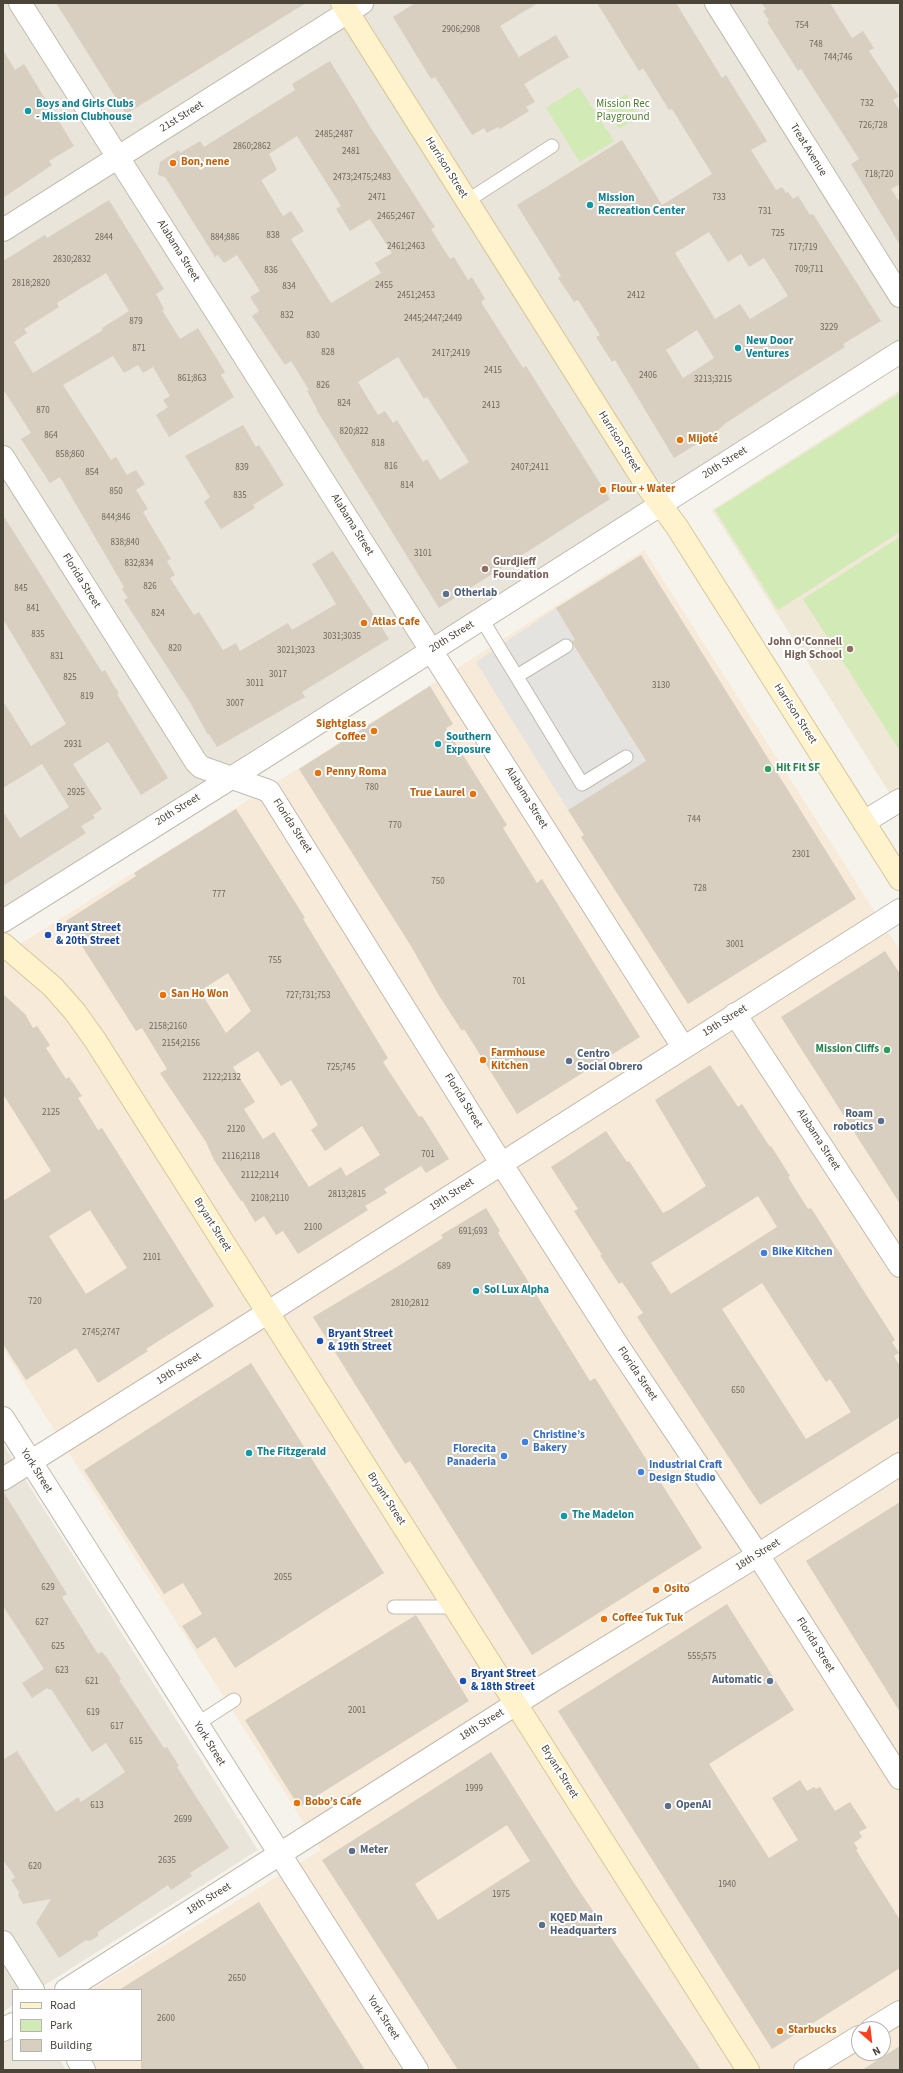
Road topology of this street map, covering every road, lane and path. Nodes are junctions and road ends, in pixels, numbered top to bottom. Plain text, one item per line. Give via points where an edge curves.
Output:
1 (20, 3) edge
2 (716, 3) edge
3 (351, 6) edge
4 (552, 146) dead end
5 (118, 157) junction
6 (467, 201) junction
7 (3, 230) edge
8 (900, 296) edge
9 (900, 352) edge
10 (3, 458) edge
11 (660, 504) junction
12 (481, 618) junction
13 (566, 646) dead end
14 (432, 649) junction
15 (517, 676) junction
16 (626, 757) dead end
17 (232, 776) junction
18 (900, 800) edge
19 (864, 822) junction
20 (900, 879) edge
21 (900, 910) edge
22 (3, 921) edge
23 (3, 944) edge
24 (735, 1014) junction
25 (683, 1047) junction
26 (501, 1163) junction
27 (900, 1266) edge
28 (267, 1313) junction
29 (3, 1418) edge
30 (30, 1461) junction
31 (900, 1464) edge
32 (3, 1479) edge
33 (758, 1555) junction
34 (394, 1607) dead end
35 (455, 1607) junction
36 (234, 1700) dead end
37 (516, 1704) junction
38 (197, 1724) junction
39 (900, 1778) edge
40 (279, 1854) junction
41 (3, 1942) edge
42 (33, 1989) edge
43 (68, 1989) edge
44 (900, 2012) edge
45 (885, 2021) edge
46 (12, 2025) edge
47 (3, 2030) edge
48 (851, 2042) edge
49 (79, 2061) edge
50 (84, 2070) edge
51 (417, 2070) edge
52 (748, 2070) edge
53 (806, 2070) edge

1 - 5 street, Alabama Street
2 - 8 street, Treat Avenue
3 - 5 street, 21st Street
3 - 6 street, Harrison Street
4 - 6 lane
5 - 7 street, 21st Street
5 - 14 street, Alabama Street
6 - 11 street, Harrison Street
9 - 11 street, 20th Street
10 - 17 street, Florida Street via 196,762 201,767
11 - 12 street, 20th Street
11 - 19 street, Harrison Street
12 - 14 street, 20th Street
12 - 15 lane
13 - 15 lane
14 - 17 street, 20th Street
14 - 25 street, Alabama Street
15 - 16 lane via 582,784
17 - 22 street, 20th Street
17 - 26 street, Florida Street via 269,791
18 - 19 street
19 - 20 street, Harrison Street
21 - 24 street, 19th Street
23 - 28 street, Bryant Street via 53,987 75,1012
24 - 25 street, 19th Street
24 - 27 street, Alabama Street
25 - 26 street, 19th Street
26 - 28 street, 19th Street
26 - 33 street, Florida Street via 618,1346
28 - 30 street, 19th Street
28 - 35 street, Bryant Street
29 - 30 street, York Street
30 - 32 street, 19th Street
30 - 38 street, York Street
31 - 33 street, 18th Street
33 - 37 street, 18th Street
33 - 39 street, Florida Street
34 - 35 lane
35 - 37 street, Bryant Street
36 - 38 lane
37 - 40 street, 18th Street
37 - 52 street, Bryant Street
38 - 40 street, York Street
40 - 43 street, 18th Street
40 - 51 street, York Street
41 - 42 street
44 - 45 street
46 - 47 street
48 - 53 street
49 - 50 street

